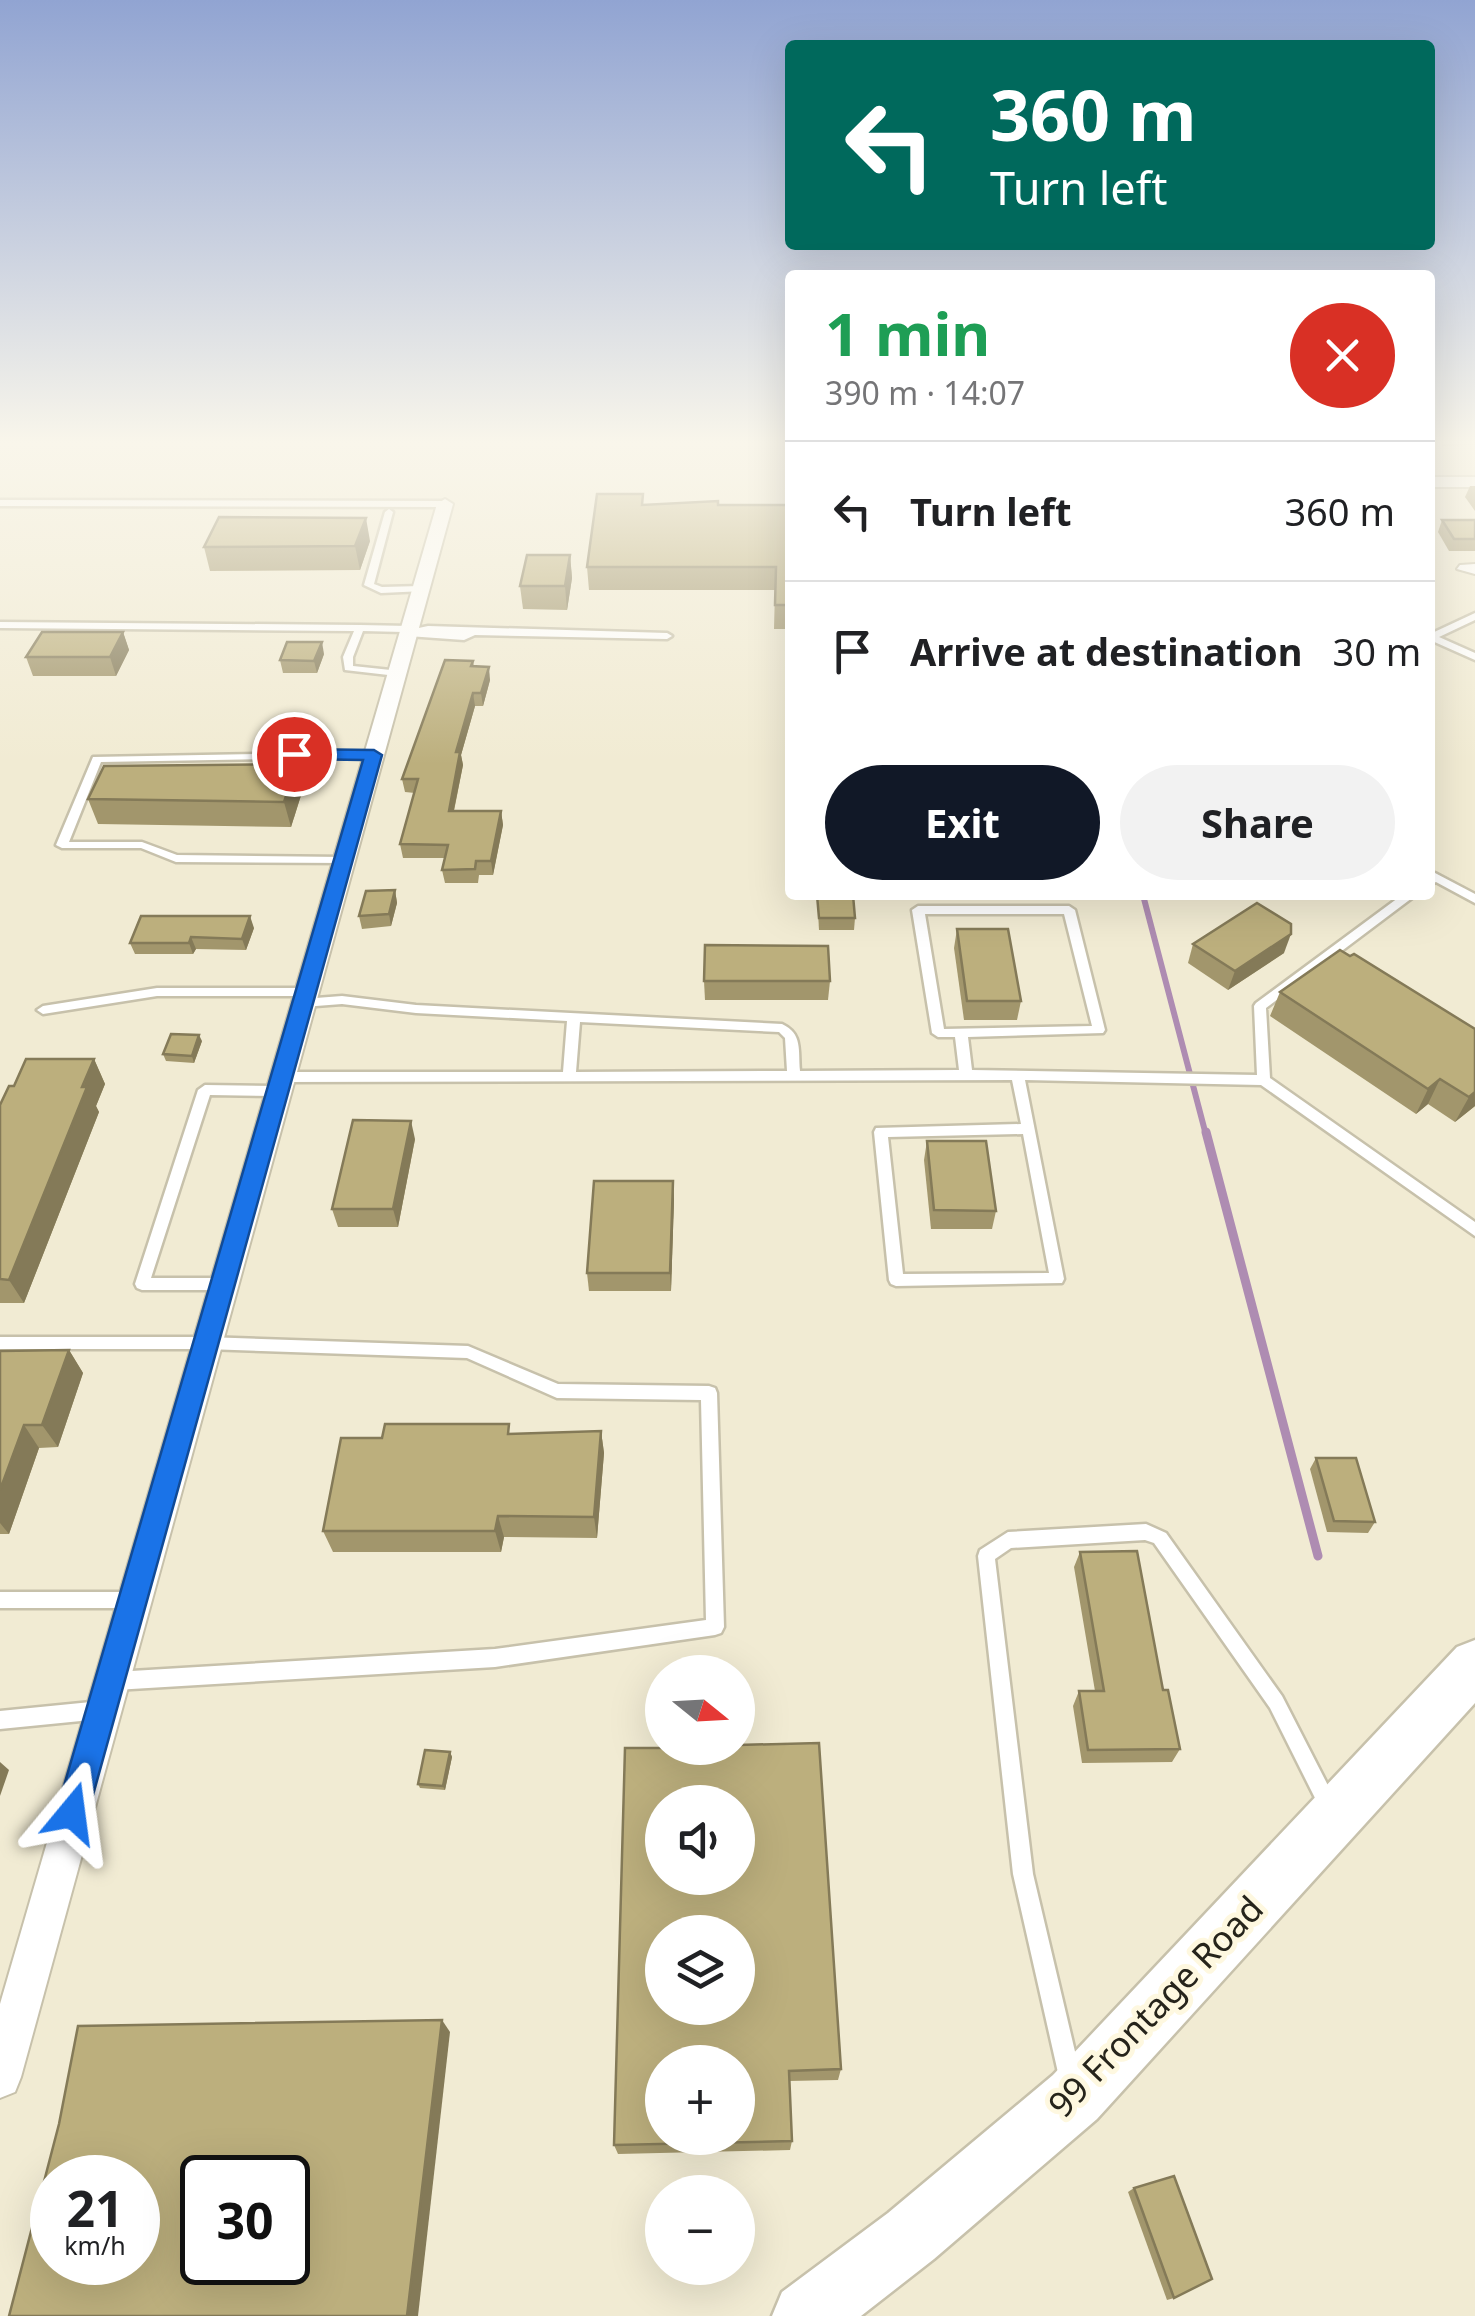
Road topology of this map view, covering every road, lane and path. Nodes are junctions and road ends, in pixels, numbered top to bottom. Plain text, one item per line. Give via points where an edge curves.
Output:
1 (379, 548) edge
2 (432, 548) edge
3 (420, 589) junction
4 (1475, 616) edge
5 (0, 625) edge
6 (360, 628) junction
7 (408, 631) junction
8 (667, 636) dead end
9 (1435, 636) edge
10 (1435, 640) edge
11 (1475, 657) edge
12 (396, 673) junction
13 (374, 755) junction
14 (343, 861) junction
15 (1435, 877) edge
16 (1475, 898) edge
17 (1403, 900) edge
18 (304, 998) junction
19 (43, 1010) dead end
20 (574, 1018) junction
21 (961, 1033) junction
22 (1018, 1075) junction
23 (568, 1076) junction
24 (794, 1076) junction
25 (966, 1076) junction
26 (1264, 1080) junction
27 (279, 1084) junction
28 (1028, 1128) junction
29 (1475, 1230) edge
30 (222, 1284) junction
31 (206, 1342) junction
32 (0, 1344) edge
33 (0, 1600) edge
34 (132, 1600) junction
35 (1475, 1665) edge
36 (105, 1696) junction
37 (0, 1720) edge
38 (1336, 1816) junction
39 (0, 2076) edge
40 (1074, 2097) junction
41 (806, 2316) edge

1 - 3 lane via 369,584
2 - 3 street
3 - 7 street
4 - 9 lane
5 - 6 lane
6 - 7 lane
6 - 12 lane via 348,668
7 - 8 lane
7 - 12 street
10 - 11 lane
12 - 13 street
13 - 14 street
13 - 14 lane via 98,760 62,845 142,846 176,858
14 - 18 street
15 - 16 lane
17 - 26 lane via 1260,1006
18 - 19 lane via 157,992
18 - 20 lane
18 - 27 street
20 - 23 lane
20 - 24 lane via 782,1028 791,1036
21 - 21 lane via 1100,1030 1069,910 918,910 938,1033
21 - 25 lane
22 - 25 lane
22 - 26 lane
22 - 28 lane
23 - 24 lane
23 - 27 lane
24 - 25 lane
26 - 29 lane
27 - 30 street
27 - 30 lane via 205,1090 142,1284
28 - 28 lane via 1057,1279 896,1280 881,1132
30 - 31 street
31 - 32 lane
31 - 34 street
31 - 36 lane via 468,1352 557,1391 709,1393 715,1627 495,1658
33 - 34 lane
34 - 36 street
35 - 38 street, 99 Frontage Road
36 - 37 lane
36 - 39 street
38 - 40 street, 99 Frontage Road
38 - 40 lane via 1276,1702 1160,1538 1146,1532 1008,1540 986,1556 1022,1874
40 - 41 street, 99 Frontage Road

